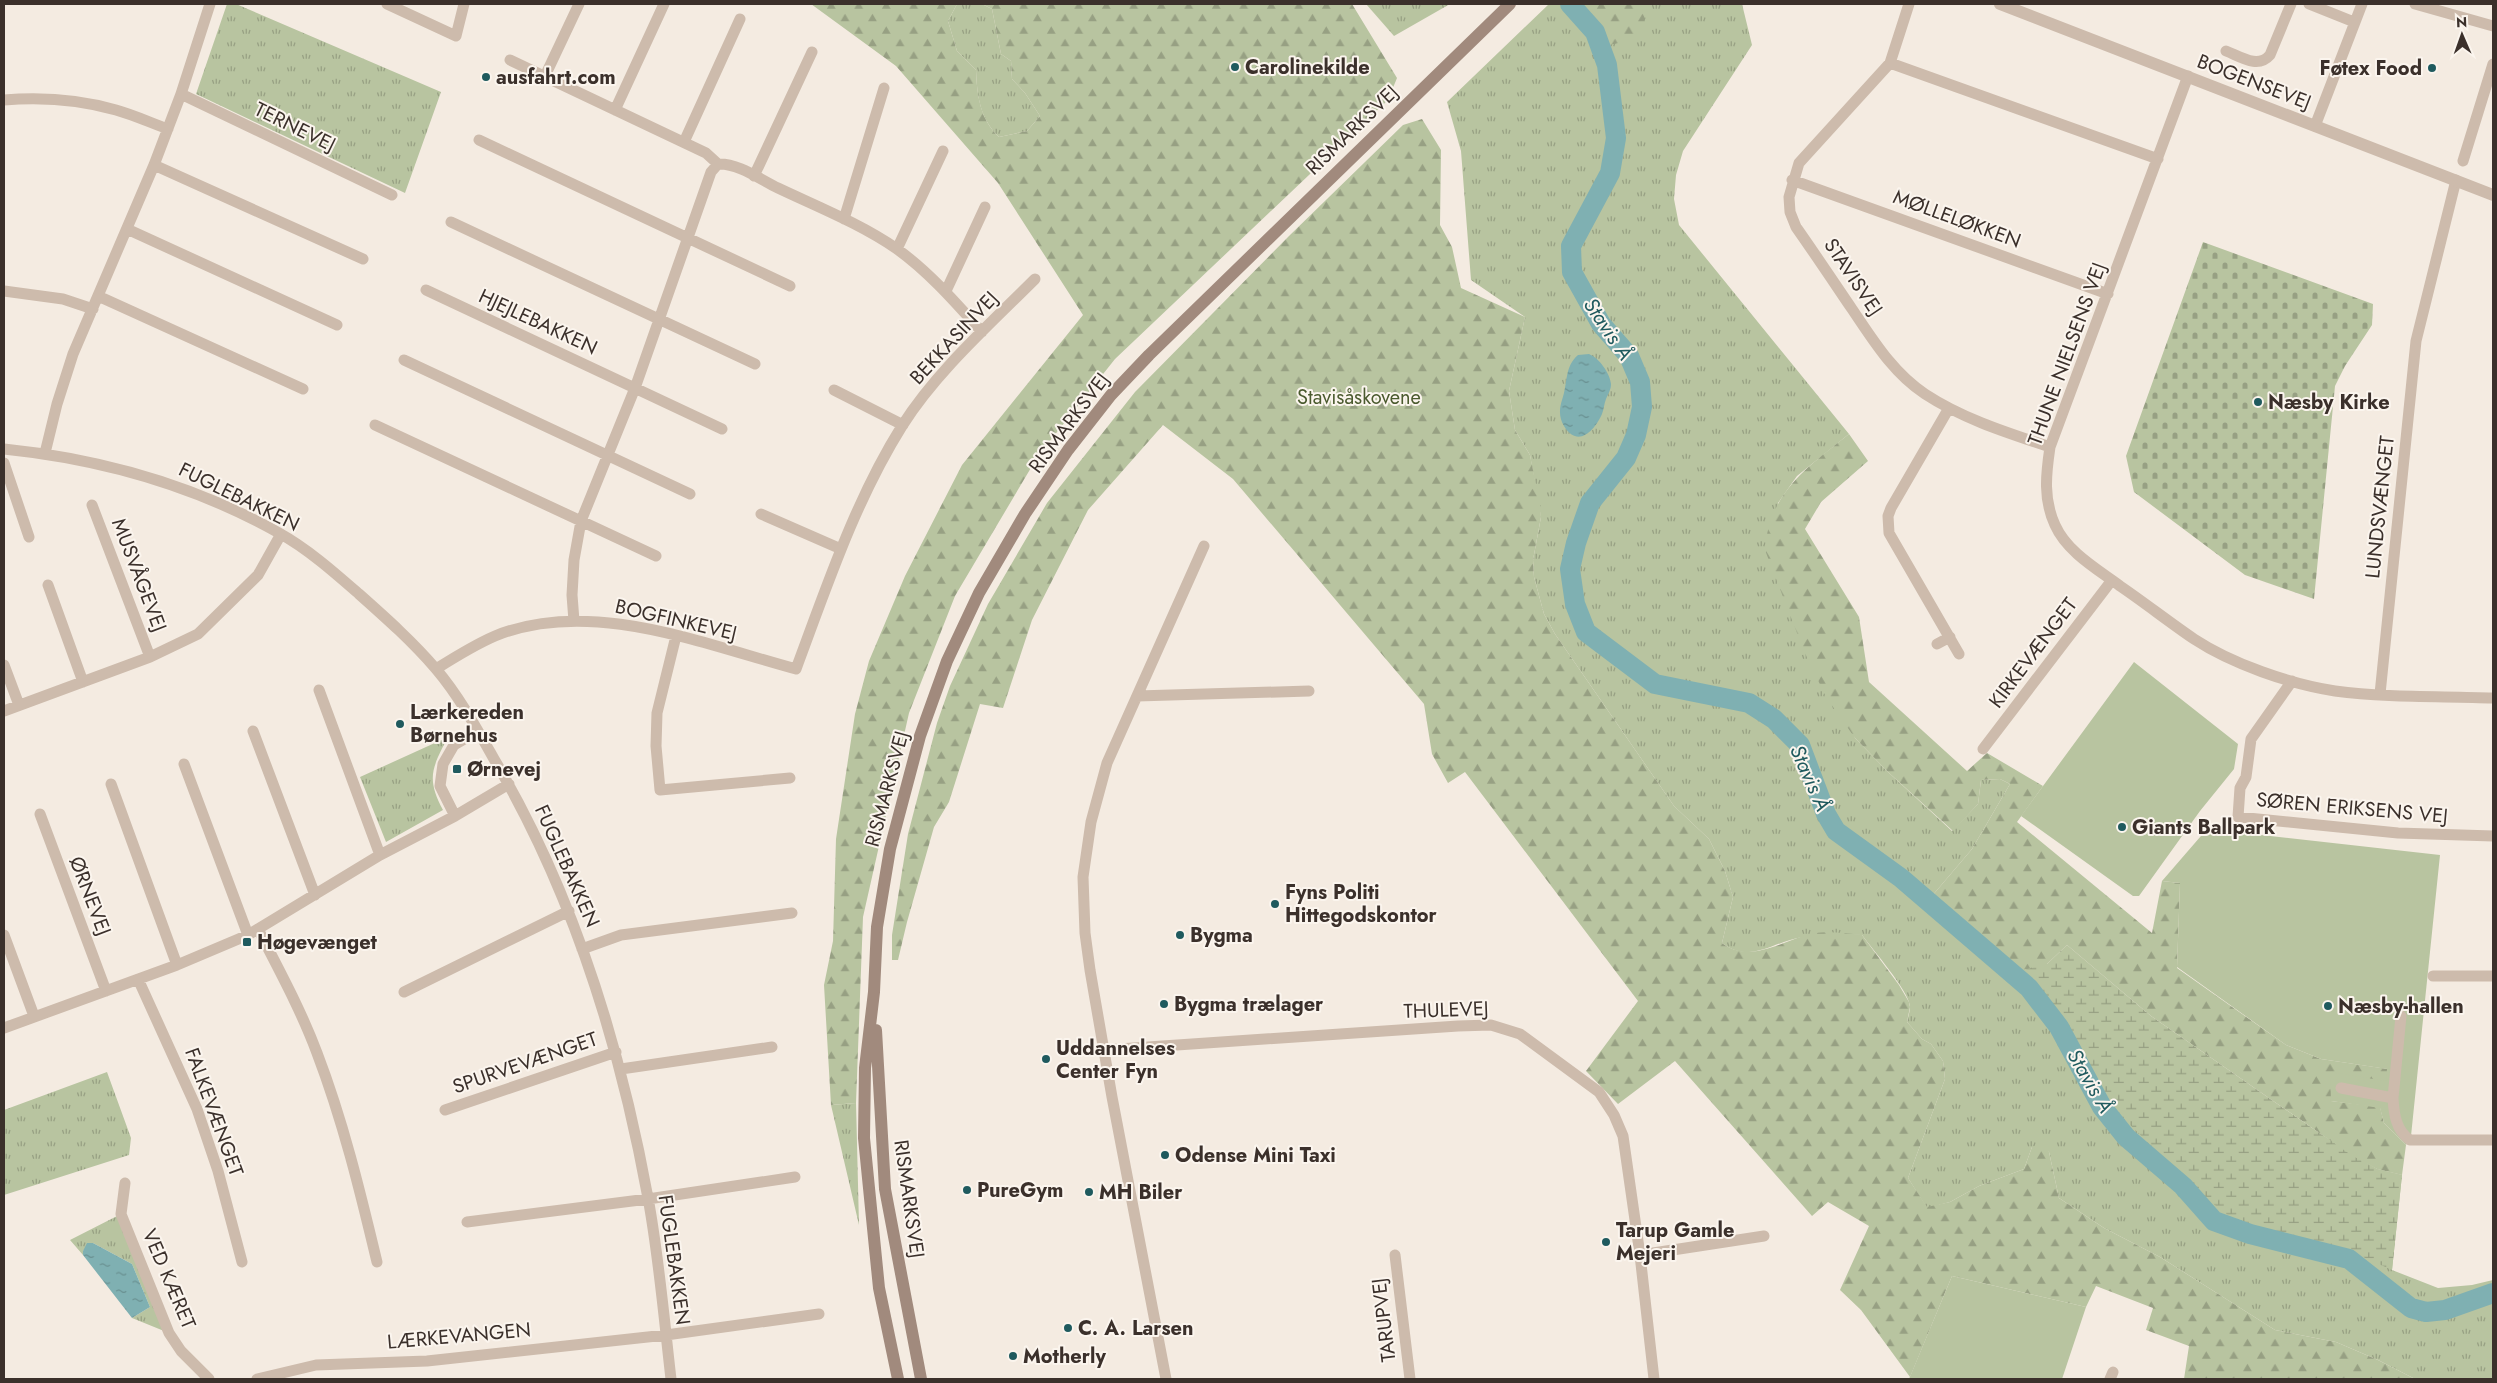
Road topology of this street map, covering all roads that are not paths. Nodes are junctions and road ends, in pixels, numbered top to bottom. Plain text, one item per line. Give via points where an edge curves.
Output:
1 (210, 4) edge
2 (387, 4) edge
3 (464, 4) edge
4 (579, 4) edge
5 (664, 4) edge
6 (1510, 4) edge
7 (1909, 4) edge
8 (2000, 4) edge
9 (2291, 4) edge
10 (2309, 4) edge
11 (2362, 4) edge
12 (2415, 4) edge
13 (740, 19) dead end
14 (2354, 22) junction
15 (2493, 26) edge
16 (2226, 51) dead end
17 (812, 52) dead end
18 (510, 60) dead end
19 (1890, 63) junction
20 (2493, 64) edge
21 (545, 76) junction
22 (2188, 76) junction
23 (884, 88) dead end
24 (181, 94) junction
25 (4, 100) edge
26 (615, 110) junction
27 (2315, 126) junction
28 (168, 129) junction
29 (479, 140) dead end
30 (684, 142) junction
31 (943, 151) dead end
32 (2158, 159) junction
33 (2463, 161) dead end
34 (718, 164) junction
35 (154, 165) junction
36 (754, 176) junction
37 (1792, 180) junction
38 (2456, 180) junction
39 (2493, 194) edge
40 (392, 195) dead end
41 (985, 207) dead end
42 (844, 220) junction
43 (451, 222) dead end
44 (127, 229) junction
45 (687, 237) junction
46 (897, 249) junction
47 (363, 259) dead end
48 (1035, 279) dead end
49 (790, 286) dead end
50 (426, 290) dead end
51 (4, 291) edge
52 (946, 292) junction
53 (2108, 294) junction
54 (98, 296) junction
55 (93, 309) junction
56 (658, 320) junction
57 (337, 325) dead end
58 (982, 332) junction
59 (404, 360) dead end
60 (755, 364) dead end
61 (635, 388) junction
62 (304, 389) dead end
63 (834, 390) dead end
64 (1949, 408) junction
65 (903, 424) junction
66 (375, 425) dead end
67 (722, 429) dead end
68 (2050, 447) junction
69 (4, 449) edge
70 (45, 453) junction
71 (608, 456) junction
72 (4, 463) edge
73 (690, 494) dead end
74 (92, 505) dead end
75 (761, 514) dead end
76 (581, 521) junction
77 (281, 534) junction
78 (29, 538) dead end
79 (1204, 546) dead end
80 (840, 549) junction
81 (656, 556) dead end
82 (2112, 580) junction
83 (48, 585) dead end
84 (574, 621) junction
85 (676, 636) junction
86 (1950, 637) junction
87 (1937, 644) dead end
88 (1959, 654) dead end
89 (150, 657) junction
90 (4, 665) edge
91 (436, 669) junction
92 (796, 669) joint
93 (2292, 681) junction
94 (83, 682) junction
95 (319, 690) dead end
96 (1309, 691) dead end
97 (2380, 694) junction
98 (1136, 696) junction
99 (2493, 698) edge
100 (19, 705) junction
101 (4, 711) edge
102 (253, 731) dead end
103 (478, 732) junction
104 (1983, 750) dead end
105 (184, 764) dead end
106 (790, 778) dead end
107 (110, 784) dead end
108 (509, 784) junction
109 (40, 814) dead end
110 (455, 816) junction
111 (2493, 836) edge
112 (380, 855) junction
113 (315, 895) junction
114 (569, 912) junction
115 (792, 913) dead end
116 (253, 932) junction
117 (4, 935) edge
118 (582, 949) junction
119 (177, 965) junction
120 (2433, 976) dead end
121 (2493, 976) edge
122 (138, 979) junction
123 (106, 990) junction
124 (404, 992) dead end
125 (874, 992) junction
126 (34, 1016) junction
127 (2401, 1016) dead end
128 (4, 1028) edge
129 (772, 1048) dead end
130 (1104, 1050) junction
131 (616, 1052) junction
132 (620, 1068) junction
133 (2341, 1088) dead end
134 (2393, 1098) junction
135 (445, 1110) dead end
136 (2493, 1140) edge
137 (795, 1178) dead end
138 (125, 1183) dead end
139 (648, 1199) junction
140 (467, 1222) dead end
141 (1764, 1236) dead end
142 (1640, 1255) junction
143 (1395, 1256) dead end
144 (242, 1262) dead end
145 (377, 1262) dead end
146 (819, 1314) dead end
147 (666, 1335) junction
148 (209, 1379) edge
149 (257, 1379) edge
150 (670, 1379) edge
151 (898, 1379) edge
152 (921, 1379) edge
153 (1166, 1379) edge
154 (1410, 1379) edge
155 (1654, 1379) edge

1 - 24 street
2 - 3 street via 456,36
4 - 21 street
5 - 26 street
6 - 125 main road, RISMARKSVEJ via 1136,368 1068,450 1025,514 967,618 947,661 920,736 890,849 877,927
7 - 19 street, STAVISVEJ
8 - 22 street, BOGENSEVEJ
9 - 16 street via 2265,61 2257,63
10 - 14 street
11 - 14 street
12 - 15 street
13 - 30 street
14 - 27 street
17 - 36 street
18 - 21 street
19 - 32 street
19 - 37 street, STAVISVEJ via 1799,163
20 - 33 street
21 - 26 street
22 - 27 street, BOGENSEVEJ
22 - 32 street, THUNE NIELSENS VEJ
23 - 42 street
24 - 28 street
24 - 40 street, TERNEVEJ
25 - 28 street via 27,98 108,108
26 - 30 street
27 - 38 street, BOGENSEVEJ
28 - 35 street
29 - 45 street
30 - 34 street via 706,153
31 - 46 street
32 - 53 street, THUNE NIELSENS VEJ
34 - 36 street via 726,164
34 - 45 street via 710,172
35 - 44 street
35 - 47 street
36 - 42 street
37 - 53 street, MØLLELØKKEN
37 - 64 street, STAVISVEJ via 1790,212 1796,227 1882,354 1918,389
38 - 39 street, BOGENSEVEJ
38 - 97 street, LUNDSVÆNGET via 2416,341
41 - 52 street
42 - 46 street
43 - 56 street
44 - 54 street
44 - 57 street
45 - 49 street
45 - 56 street
46 - 52 street
48 - 58 street, BEKKASINVEJ
50 - 61 street, HJEJLEBAKKEN
51 - 55 street via 63,299
52 - 58 street
53 - 68 street, THUNE NIELSENS VEJ
54 - 55 street
54 - 62 street
55 - 70 street via 73,354
56 - 60 street
56 - 61 street
58 - 65 street, BEKKASINVEJ via 939,378
59 - 71 street
61 - 67 street, HJEJLEBAKKEN
61 - 71 street
63 - 65 street
64 - 68 street, STAVISVEJ
64 - 86 street via 1890,508 1888,523 1889,533
65 - 80 street, BEKKASINVEJ
66 - 76 street
68 - 82 street, THUNE NIELSENS VEJ via 2045,477 2047,504 2055,526 2074,551
69 - 70 street, FUGLEBAKKEN
70 - 77 street, FUGLEBAKKEN via 109,465 159,479
71 - 73 street
71 - 76 street
72 - 78 street
74 - 89 street, MUSVÅGEVEJ
75 - 80 street
76 - 81 street
76 - 84 street via 572,595
77 - 89 street, MUSVÅGEVEJ via 258,576 230,605 198,634
77 - 91 street, FUGLEBAKKEN via 340,577 392,623
79 - 98 street
80 - 92 street, BEKKASINVEJ
82 - 93 street, THUNE NIELSENS VEJ via 2195,640 2236,661
82 - 104 street, KIRKEVÆNGET
83 - 94 street
84 - 85 street, BOGFINKEVEJ via 608,622
84 - 91 street, BOGFINKEVEJ via 539,624 497,635
85 - 92 street, BOGFINKEVEJ
85 - 106 street via 657,713 660,790
86 - 87 street
86 - 88 street
89 - 94 street, MUSVÅGEVEJ
90 - 100 street
91 - 103 street, FUGLEBAKKEN
93 - 97 street, THUNE NIELSENS VEJ via 2335,691
93 - 111 street, SØREN ERIKSENS VEJ via 2251,739 2246,777 2240,788 2238,817 2398,833
94 - 100 street, MUSVÅGEVEJ
95 - 112 street
96 - 98 street
97 - 99 street, THUNE NIELSENS VEJ
98 - 130 street via 1106,763 1091,822 1083,877 1085,933
100 - 101 street, MUSVÅGEVEJ
102 - 113 street
103 - 108 street, FUGLEBAKKEN
103 - 110 street via 454,745 443,764 440,786
105 - 116 street
107 - 119 street
108 - 110 street
108 - 114 street, FUGLEBAKKEN
109 - 123 street, ØRNEVEJ
110 - 112 street
112 - 113 street
113 - 116 street
114 - 118 street, FUGLEBAKKEN
114 - 124 street
115 - 118 street via 621,936
116 - 119 street
116 - 145 street via 291,992 334,1101
117 - 126 street
118 - 131 street, FUGLEBAKKEN
119 - 122 street
120 - 121 street
122 - 123 street
122 - 144 street, FALKEVÆNGET via 197,1109 218,1171
123 - 126 street
125 - 151 main road, RISMARKSVEJ via 865,1068 864,1138 879,1288
125 - 152 main road, RISMARKSVEJ via 885,1189
126 - 128 street
127 - 134 street
129 - 132 street
130 - 142 street, THULEVEJ via 1458,1026 1491,1025 1520,1034 1599,1092 1614,1115 1623,1136
130 - 153 street
131 - 132 street, FUGLEBAKKEN
131 - 135 street, SPURVEVÆNGET
132 - 139 street, FUGLEBAKKEN
133 - 134 street
134 - 136 street via 2396,1123 2401,1134 2410,1140
137 - 139 street
138 - 148 street, VED KÆRET via 121,1214 169,1333 181,1351
139 - 140 street
139 - 147 street, FUGLEBAKKEN
141 - 142 street
142 - 155 street, THULEVEJ
143 - 154 street, TARUPVEJ
146 - 147 street, LÆRKEVANGEN
147 - 149 street, LÆRKEVANGEN via 427,1361 316,1365
147 - 150 street, FUGLEBAKKEN

